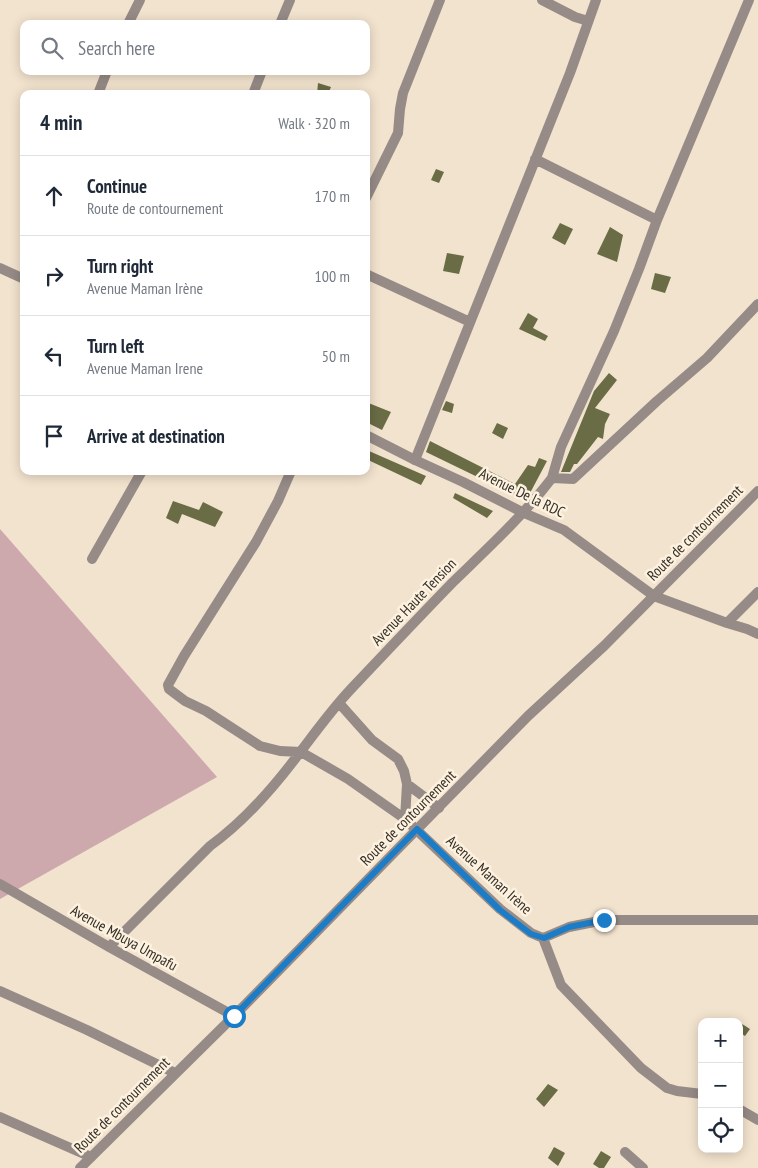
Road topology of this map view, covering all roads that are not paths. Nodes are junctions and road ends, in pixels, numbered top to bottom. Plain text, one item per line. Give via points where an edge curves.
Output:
1 (140, 0) edge
2 (290, 0) edge
3 (440, 0) edge
4 (542, 0) edge
5 (596, 0) edge
6 (749, 0) edge
7 (130, 20) edge
8 (282, 20) edge
9 (588, 21) junction
10 (106, 75) edge
11 (260, 75) edge
12 (100, 90) edge
13 (255, 90) edge
14 (535, 159) junction
15 (370, 190) edge
16 (657, 220) junction
17 (0, 268) edge
18 (20, 275) edge
19 (370, 276) edge
20 (758, 304) edge
21 (470, 322) junction
22 (370, 437) edge
23 (415, 460) junction
24 (140, 475) edge
25 (289, 475) edge
26 (552, 478) junction
27 (758, 491) edge
28 (524, 513) junction
29 (92, 559) dead end
30 (758, 592) edge
31 (654, 596) junction
32 (727, 623) junction
33 (758, 634) edge
34 (339, 703) junction
35 (301, 752) junction
36 (407, 784) junction
37 (439, 808) junction
38 (405, 819) junction
39 (417, 829) junction
40 (0, 884) edge
41 (758, 920) edge
42 (544, 938) junction
43 (109, 947) junction
44 (0, 991) edge
45 (234, 1016) junction
46 (175, 1073) junction
47 (698, 1094) edge
48 (743, 1111) edge
49 (0, 1117) edge
50 (758, 1120) edge
51 (624, 1152) dead end
52 (91, 1157) junction
53 (80, 1168) edge
54 (643, 1168) edge

1 - 7 street
2 - 8 street
3 - 15 street via 404,93 398,133
4 - 9 street
5 - 9 street
6 - 16 street
9 - 14 street
10 - 12 street
11 - 13 street
14 - 16 street
14 - 21 street
16 - 26 street
17 - 18 street
19 - 21 street
20 - 26 street via 707,358 573,479
21 - 23 street
22 - 23 street, Avenue De la RDC
23 - 28 street, Avenue De la RDC
24 - 29 street
25 - 35 street via 256,542 168,685 185,701 260,746
26 - 28 street, Avenue Haute Tension
27 - 31 street, Route de contournement
28 - 31 street, Avenue De la RDC via 564,530
28 - 34 street, Avenue Haute Tension
30 - 32 street
31 - 32 street, Avenue De la RDC
31 - 37 street, Route de contournement via 528,716
32 - 33 street, Avenue De la RDC
34 - 35 street, Avenue Haute Tension
34 - 36 street via 372,740 398,759
35 - 38 street, Avenue Maman Irène via 348,779
35 - 43 street, Avenue Haute Tension via 249,814 210,846
36 - 37 street
36 - 38 street
37 - 39 street, Route de contournement
38 - 39 street, Avenue Maman Irène
39 - 42 street, Avenue Maman Irène via 500,910 531,934
39 - 45 street, Route de contournement
40 - 43 street, Avenue Mbuya Umpafu
41 - 42 street via 604,920 569,927
42 - 47 street via 562,985 642,1068 667,1088
43 - 45 street, Avenue Mbuya Umpafu
44 - 46 street
45 - 46 street, Route de contournement
46 - 52 street, Route de contournement
48 - 50 street
49 - 52 street
51 - 54 street
52 - 53 street, Route de contournement

